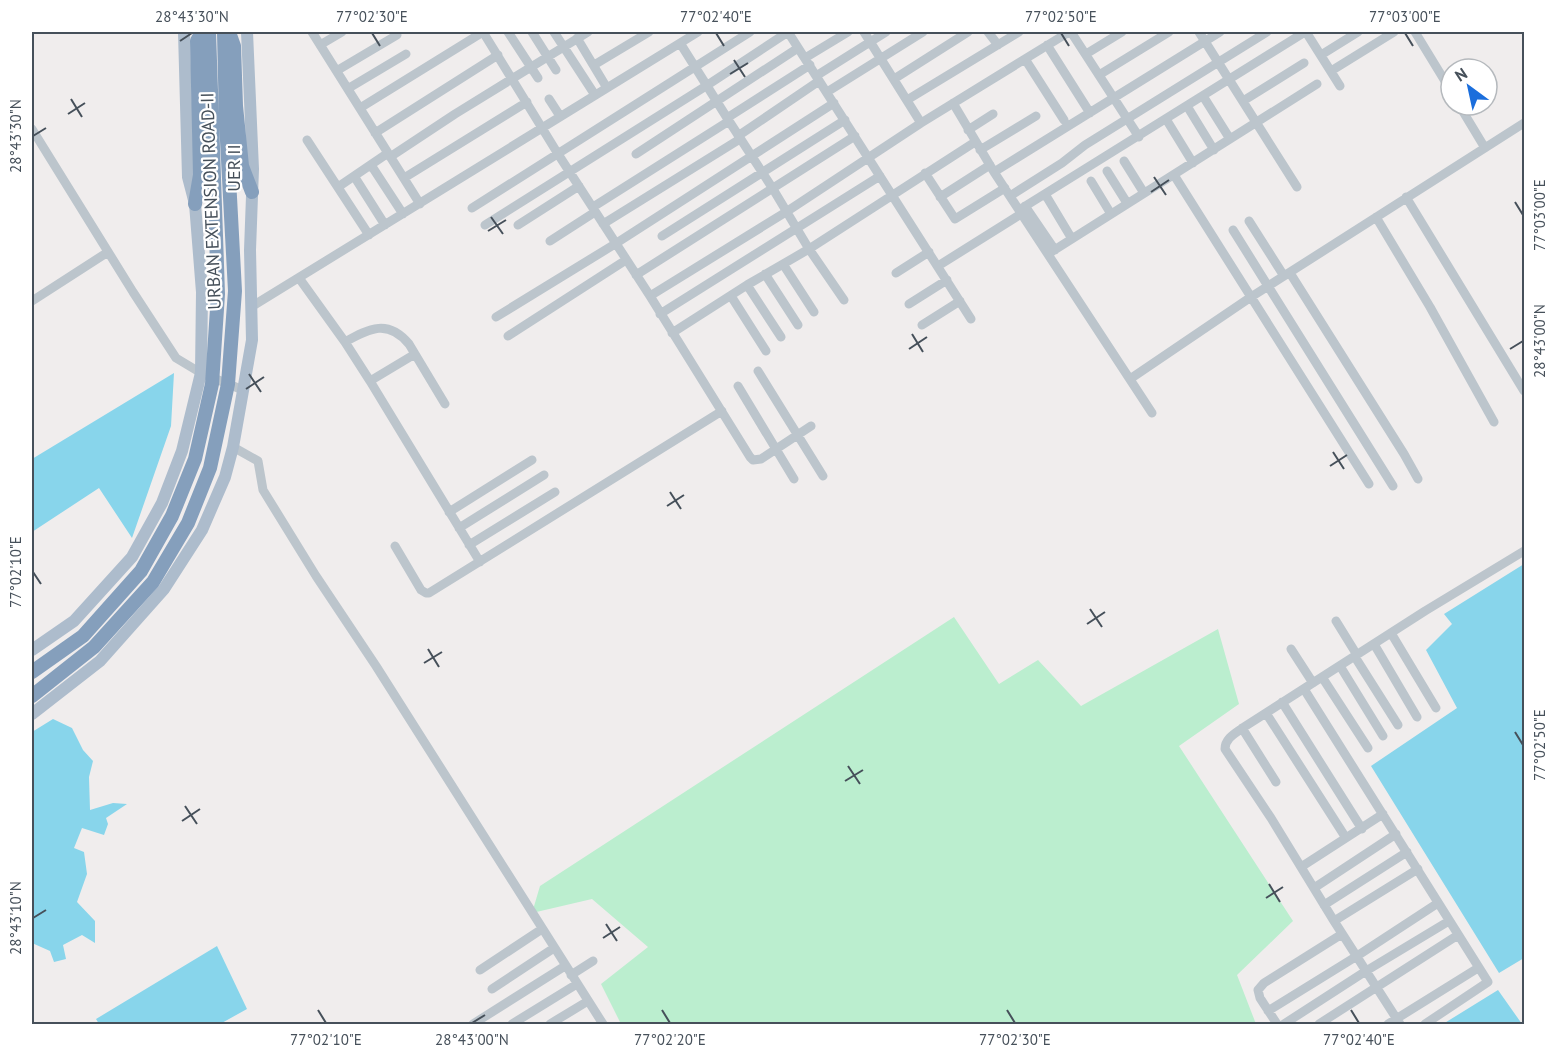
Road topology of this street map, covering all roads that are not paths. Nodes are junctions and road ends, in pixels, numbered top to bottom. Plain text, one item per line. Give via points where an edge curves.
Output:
1 (184, 32) edge
2 (202, 32) edge
3 (209, 32) edge
4 (224, 32) edge
5 (229, 32) edge
6 (247, 32) edge
7 (312, 32) edge
8 (342, 32) edge
9 (508, 32) edge
10 (532, 32) edge
11 (554, 32) edge
12 (588, 32) edge
13 (649, 32) edge
14 (698, 32) edge
15 (750, 32) edge
16 (788, 32) edge
17 (848, 32) edge
18 (864, 32) edge
19 (886, 32) edge
20 (923, 32) edge
21 (968, 32) edge
22 (988, 32) edge
23 (1019, 32) edge
24 (1070, 32) edge
25 (1122, 32) edge
26 (1169, 32) edge
27 (1199, 32) edge
28 (1220, 32) edge
29 (1267, 32) edge
30 (1305, 32) edge
31 (1358, 32) edge
32 (1394, 32) edge
33 (1414, 32) edge
34 (397, 35) dead end
35 (578, 38) junction
36 (1205, 41) junction
37 (680, 42) junction
38 (870, 42) junction
39 (320, 45) junction
40 (998, 45) junction
41 (1047, 45) junction
42 (564, 47) junction
43 (798, 48) junction
44 (406, 54) dead end
45 (1086, 54) junction
46 (498, 55) junction
47 (1321, 55) junction
48 (548, 57) junction
49 (881, 58) junction
50 (1025, 59) junction
51 (807, 62) junction
52 (1219, 63) junction
53 (1304, 63) dead end
54 (594, 65) junction
55 (531, 67) junction
56 (695, 67) junction
57 (556, 69) dead end
58 (338, 70) junction
59 (1331, 71) junction
60 (1439, 72) edge
61 (1100, 75) junction
62 (513, 78) junction
63 (538, 78) dead end
64 (818, 78) junction
65 (894, 79) junction
66 (1229, 80) junction
67 (1317, 84) dead end
68 (706, 86) junction
69 (1340, 86) dead end
70 (349, 88) junction
71 (607, 88) junction
72 (827, 92) junction
73 (595, 95) junction
74 (1203, 96) junction
75 (1114, 98) junction
76 (549, 99) dead end
77 (907, 100) junction
78 (1243, 101) junction
79 (527, 102) junction
80 (717, 102) junction
81 (834, 103) junction
82 (953, 103) junction
83 (1186, 106) junction
84 (360, 108) junction
85 (1090, 113) junction
86 (993, 114) dead end
87 (561, 116) junction
88 (1036, 116) dead end
89 (1467, 117) edge
90 (1128, 119) junction
91 (1166, 119) junction
92 (728, 120) junction
93 (845, 120) junction
94 (1064, 120) dead end
95 (921, 123) junction
96 (1256, 123) junction
97 (1524, 123) edge
98 (542, 127) junction
99 (32, 129) edge
100 (968, 130) junction
101 (375, 133) junction
102 (855, 136) junction
103 (1139, 136) junction
104 (739, 137) junction
105 (1230, 139) junction
106 (308, 140) dead end
107 (977, 146) junction
108 (1485, 147) junction
109 (1214, 150) junction
110 (558, 154) junction
111 (636, 154) dead end
112 (389, 155) junction
113 (751, 156) junction
114 (868, 157) junction
115 (1124, 161) dead end
116 (1193, 163) junction
117 (371, 165) junction
118 (992, 169) junction
119 (1107, 171) dead end
120 (570, 172) junction
121 (763, 173) junction
122 (925, 173) junction
123 (1174, 175) junction
124 (354, 176) junction
125 (880, 176) junction
126 (404, 178) junction
127 (1091, 181) dead end
128 (579, 186) junction
129 (338, 187) junction
130 (1297, 187) dead end
131 (773, 189) junction
132 (252, 192) junction
133 (1007, 192) junction
134 (1144, 193) junction
135 (892, 194) junction
136 (1045, 194) junction
137 (940, 197) junction
138 (1406, 197) junction
139 (1128, 203) junction
140 (195, 204) junction
141 (420, 204) junction
142 (472, 208) dead end
143 (594, 210) junction
144 (1022, 210) junction
145 (786, 212) junction
146 (403, 214) junction
147 (1111, 214) junction
148 (1376, 217) junction
149 (1249, 221) dead end
150 (603, 224) junction
151 (385, 225) junction
152 (485, 225) dead end
153 (518, 225) dead end
154 (797, 229) junction
155 (1233, 230) dead end
156 (369, 235) junction
157 (662, 236) dead end
158 (1072, 239) junction
159 (550, 241) dead end
160 (615, 244) junction
161 (809, 249) junction
162 (108, 252) junction
163 (929, 252) junction
164 (1051, 252) junction
165 (626, 260) junction
166 (783, 264) junction
167 (938, 266) junction
168 (896, 273) dead end
169 (765, 274) junction
170 (636, 275) junction
171 (1287, 275) junction
172 (299, 278) junction
173 (946, 280) junction
174 (747, 285) junction
175 (1268, 286) junction
176 (650, 296) junction
177 (731, 296) junction
178 (1251, 297) junction
179 (844, 300) dead end
180 (32, 301) edge
181 (960, 301) junction
182 (909, 304) dead end
183 (251, 307) junction
184 (814, 312) dead end
185 (660, 314) junction
186 (496, 317) dead end
187 (971, 319) dead end
188 (798, 325) dead end
189 (922, 325) dead end
190 (672, 333) junction
191 (508, 336) dead end
192 (781, 337) dead end
193 (345, 342) junction
194 (766, 351) dead end
195 (416, 354) junction
196 (758, 371) dead end
197 (210, 376) junction
198 (1130, 379) junction
199 (228, 381) junction
200 (370, 381) junction
201 (738, 386) dead end
202 (243, 390) junction
203 (1524, 391) edge
204 (445, 404) dead end
205 (722, 411) junction
206 (1152, 413) dead end
207 (1494, 422) dead end
208 (811, 426) dead end
209 (798, 435) junction
210 (233, 447) junction
211 (776, 449) junction
212 (532, 460) dead end
213 (544, 475) dead end
214 (823, 476) dead end
215 (794, 479) dead end
216 (1418, 479) dead end
217 (1369, 484) dead end
218 (1394, 486) dead end
219 (555, 492) dead end
220 (449, 512) junction
221 (459, 528) junction
222 (469, 544) junction
223 (395, 546) dead end
224 (1524, 551) edge
225 (480, 562) junction
226 (1336, 621) dead end
227 (1391, 633) junction
228 (1374, 644) junction
229 (1291, 649) dead end
230 (32, 650) edge
231 (1356, 656) junction
232 (1340, 666) junction
233 (32, 672) edge
234 (1322, 677) junction
235 (1313, 683) junction
236 (1304, 689) junction
237 (32, 696) edge
238 (1282, 702) junction
239 (1436, 708) dead end
240 (1266, 713) junction
241 (32, 714) edge
242 (1417, 717) dead end
243 (1398, 725) dead end
244 (1242, 728) junction
245 (1383, 736) dead end
246 (1368, 748) dead end
247 (1276, 782) dead end
248 (1383, 814) junction
249 (1362, 829) junction
250 (1396, 834) junction
251 (1346, 838) junction
252 (1407, 852) junction
253 (1301, 867) junction
254 (1418, 869) junction
255 (1314, 888) junction
256 (1438, 903) junction
257 (1324, 905) junction
258 (1334, 921) junction
259 (1449, 921) junction
260 (542, 930) junction
261 (1342, 934) junction
262 (1458, 935) junction
263 (554, 948) junction
264 (1357, 956) junction
265 (593, 961) dead end
266 (565, 966) junction
267 (1478, 968) junction
268 (480, 970) dead end
269 (1366, 971) junction
270 (571, 975) junction
271 (577, 984) junction
272 (1378, 988) junction
273 (492, 989) dead end
274 (588, 1001) junction
275 (1268, 1011) junction
276 (1399, 1022) edge
277 (472, 1024) edge
278 (512, 1024) edge
279 (550, 1024) edge
280 (603, 1024) edge
281 (1277, 1024) edge
282 (1284, 1024) edge
283 (1319, 1024) edge
284 (1388, 1024) edge
285 (1425, 1024) edge

1 - 140 main road via 188,177
2 - 140 highway via 197,41 200,174
3 - 197 highway, URBAN EXTENSION ROAD-II via 218,294
4 - 199 highway, URBAN EXTENSION ROAD-II via 236,291
5 - 132 highway via 234,46 242,166
6 - 132 main road, UER II
7 - 39 street
8 - 39 street
9 - 55 street
10 - 48 street
11 - 42 street
12 - 35 street
13 - 54 street
14 - 37 street
15 - 56 street
16 - 43 street
16 - 68 street
17 - 51 street
18 - 38 street
19 - 38 street
20 - 49 street
21 - 65 street
22 - 40 street
23 - 40 street
24 - 41 street
24 - 45 street
25 - 45 street
26 - 61 street
27 - 36 street
28 - 36 street
29 - 52 street
30 - 47 street
30 - 66 street
31 - 47 street
32 - 59 street
33 - 60 street
34 - 58 street
35 - 42 street
35 - 54 street
36 - 52 street
36 - 75 street
37 - 56 street
37 - 71 street
38 - 49 street
38 - 64 street
39 - 58 street
40 - 77 street
41 - 50 street
41 - 85 street
42 - 48 street
42 - 73 street
43 - 51 street
43 - 80 street
44 - 70 street
45 - 61 street
46 - 62 street
46 - 84 street via 483,32
46 - 101 street
47 - 59 street
48 - 55 street
48 - 57 street
49 - 65 street
49 - 72 street
50 - 82 street
50 - 94 street
51 - 64 street
51 - 92 street
52 - 66 street
52 - 90 street
53 - 78 street
54 - 71 street
55 - 62 street
55 - 63 street
56 - 68 street
56 - 110 street
58 - 70 street
59 - 69 street
61 - 75 street
62 - 79 street
62 - 112 street
64 - 72 street
64 - 104 street
65 - 77 street
66 - 74 street
66 - 78 street
67 - 96 street
68 - 80 street
68 - 120 street
70 - 84 street
71 - 73 street
72 - 81 street
73 - 87 street
74 - 83 street
74 - 105 street
75 - 85 street
75 - 90 street
76 - 87 street
77 - 95 street
78 - 96 street
79 - 98 street
79 - 126 street
80 - 92 street
80 - 111 street
81 - 93 street
81 - 113 street
82 - 95 street
82 - 100 street
83 - 91 street
83 - 109 street
84 - 101 street
85 - 118 street
86 - 100 street
87 - 98 street
88 - 107 street
89 - 108 street
90 - 103 street
90 - 133 street via 1062,163
91 - 103 street
91 - 116 street
92 - 104 street
92 - 143 street
93 - 102 street
93 - 121 street
95 - 114 street
96 - 105 street
96 - 130 street
97 - 108 street
98 - 110 street
98 - 141 street
99 - 162 street
100 - 107 street
101 - 112 street
102 - 114 street
102 - 131 street
103 - 136 street
104 - 113 street
104 - 150 street
105 - 109 street
106 - 129 street
107 - 118 street
107 - 122 street
108 - 138 street
109 - 116 street
110 - 120 street
110 - 142 street
112 - 117 street
112 - 126 street
113 - 121 street
113 - 160 street
114 - 125 street
114 - 145 street
115 - 134 street
116 - 123 street
117 - 124 street
117 - 146 street
118 - 133 street
118 - 137 street
119 - 139 street
120 - 128 street
120 - 152 street
121 - 131 street
121 - 157 street
122 - 135 street
122 - 137 street
123 - 134 street
123 - 178 street
124 - 129 street
124 - 151 street
125 - 135 street
125 - 154 street
126 - 141 street
127 - 147 street
128 - 143 street
128 - 153 street
129 - 156 street
131 - 145 street
131 - 170 street
132 - 183 main road, UER II
133 - 137 street via 956,219
133 - 144 street
134 - 139 street
135 - 161 street
135 - 163 street
136 - 144 street
136 - 158 street
138 - 148 street
138 - 203 street
139 - 147 street
140 - 197 main road
141 - 146 street
143 - 150 street
143 - 159 street
144 - 164 street
144 - 167 street
145 - 154 street
145 - 176 street
146 - 151 street
147 - 158 street
148 - 171 street
148 - 207 street
149 - 171 street
150 - 160 street
151 - 156 street
154 - 161 street
154 - 185 street
155 - 175 street
156 - 172 street
158 - 164 street
160 - 165 street
160 - 186 street
161 - 166 street
161 - 179 street
162 - 180 street
162 - 197 street via 176,358
163 - 167 street
163 - 168 street
164 - 198 street
165 - 170 street
165 - 191 street
166 - 169 street
166 - 184 street
167 - 173 street
169 - 174 street
169 - 188 street
170 - 176 street
171 - 175 street
171 - 216 street
172 - 183 street
172 - 193 street
173 - 181 street
173 - 182 street
174 - 177 street
174 - 192 street
175 - 178 street
175 - 218 street
176 - 185 street
177 - 190 street
177 - 194 street
178 - 198 street
178 - 217 street
181 - 187 street
181 - 189 street
183 - 202 main road, UER II via 252,340
185 - 190 street
190 - 205 street
193 - 195 street via 370,329 388,328 403,337
193 - 200 street
195 - 200 street
195 - 204 street
196 - 209 street
197 - 199 street
197 - 230 main road via 162,503 132,557 74,621
197 - 233 highway, URBAN EXTENSION ROAD-II via 195,459 172,516 141,571 83,636
198 - 206 street
199 - 202 street
199 - 237 highway, URBAN EXTENSION ROAD-II via 210,468 188,523 153,582 94,647
200 - 220 street
201 - 211 street
202 - 210 main road, UER II
205 - 211 street via 753,460
205 - 225 street
208 - 209 street
209 - 211 street
209 - 214 street
210 - 241 main road, UER II via 225,477 202,530 164,589 100,661
210 - 260 street via 258,461 263,489
211 - 215 street
212 - 220 street
213 - 221 street
219 - 222 street
220 - 221 street
221 - 222 street
222 - 225 street
223 - 225 street via 426,593
224 - 227 street
226 - 231 street
227 - 228 street
227 - 239 street
228 - 231 street
228 - 242 street
229 - 235 street
231 - 232 street
231 - 243 street
232 - 234 street
232 - 245 street
234 - 235 street
234 - 246 street
235 - 236 street
236 - 238 street
236 - 248 street
238 - 240 street
238 - 249 street
240 - 244 street
240 - 251 street
244 - 247 street
244 - 253 street via 1228,739 1225,749
248 - 249 street
248 - 250 street
249 - 251 street
250 - 252 street
250 - 255 street
251 - 253 street
252 - 254 street
252 - 257 street
253 - 255 street
254 - 256 street
254 - 258 street
255 - 257 street
256 - 259 street
256 - 264 street
257 - 258 street
258 - 261 street
259 - 262 street
259 - 269 street
260 - 263 street
260 - 268 street
261 - 264 street
261 - 275 street via 1260,987 1258,995
262 - 267 street
262 - 272 street
263 - 266 street
263 - 273 street
264 - 269 street
264 - 275 street
265 - 270 street
266 - 270 street
266 - 277 street
267 - 276 street
267 - 285 street via 1488,982
269 - 272 street
269 - 282 street
270 - 271 street
271 - 274 street
271 - 278 street
272 - 276 street
272 - 283 street
274 - 279 street
274 - 280 street
275 - 281 street
276 - 284 street

